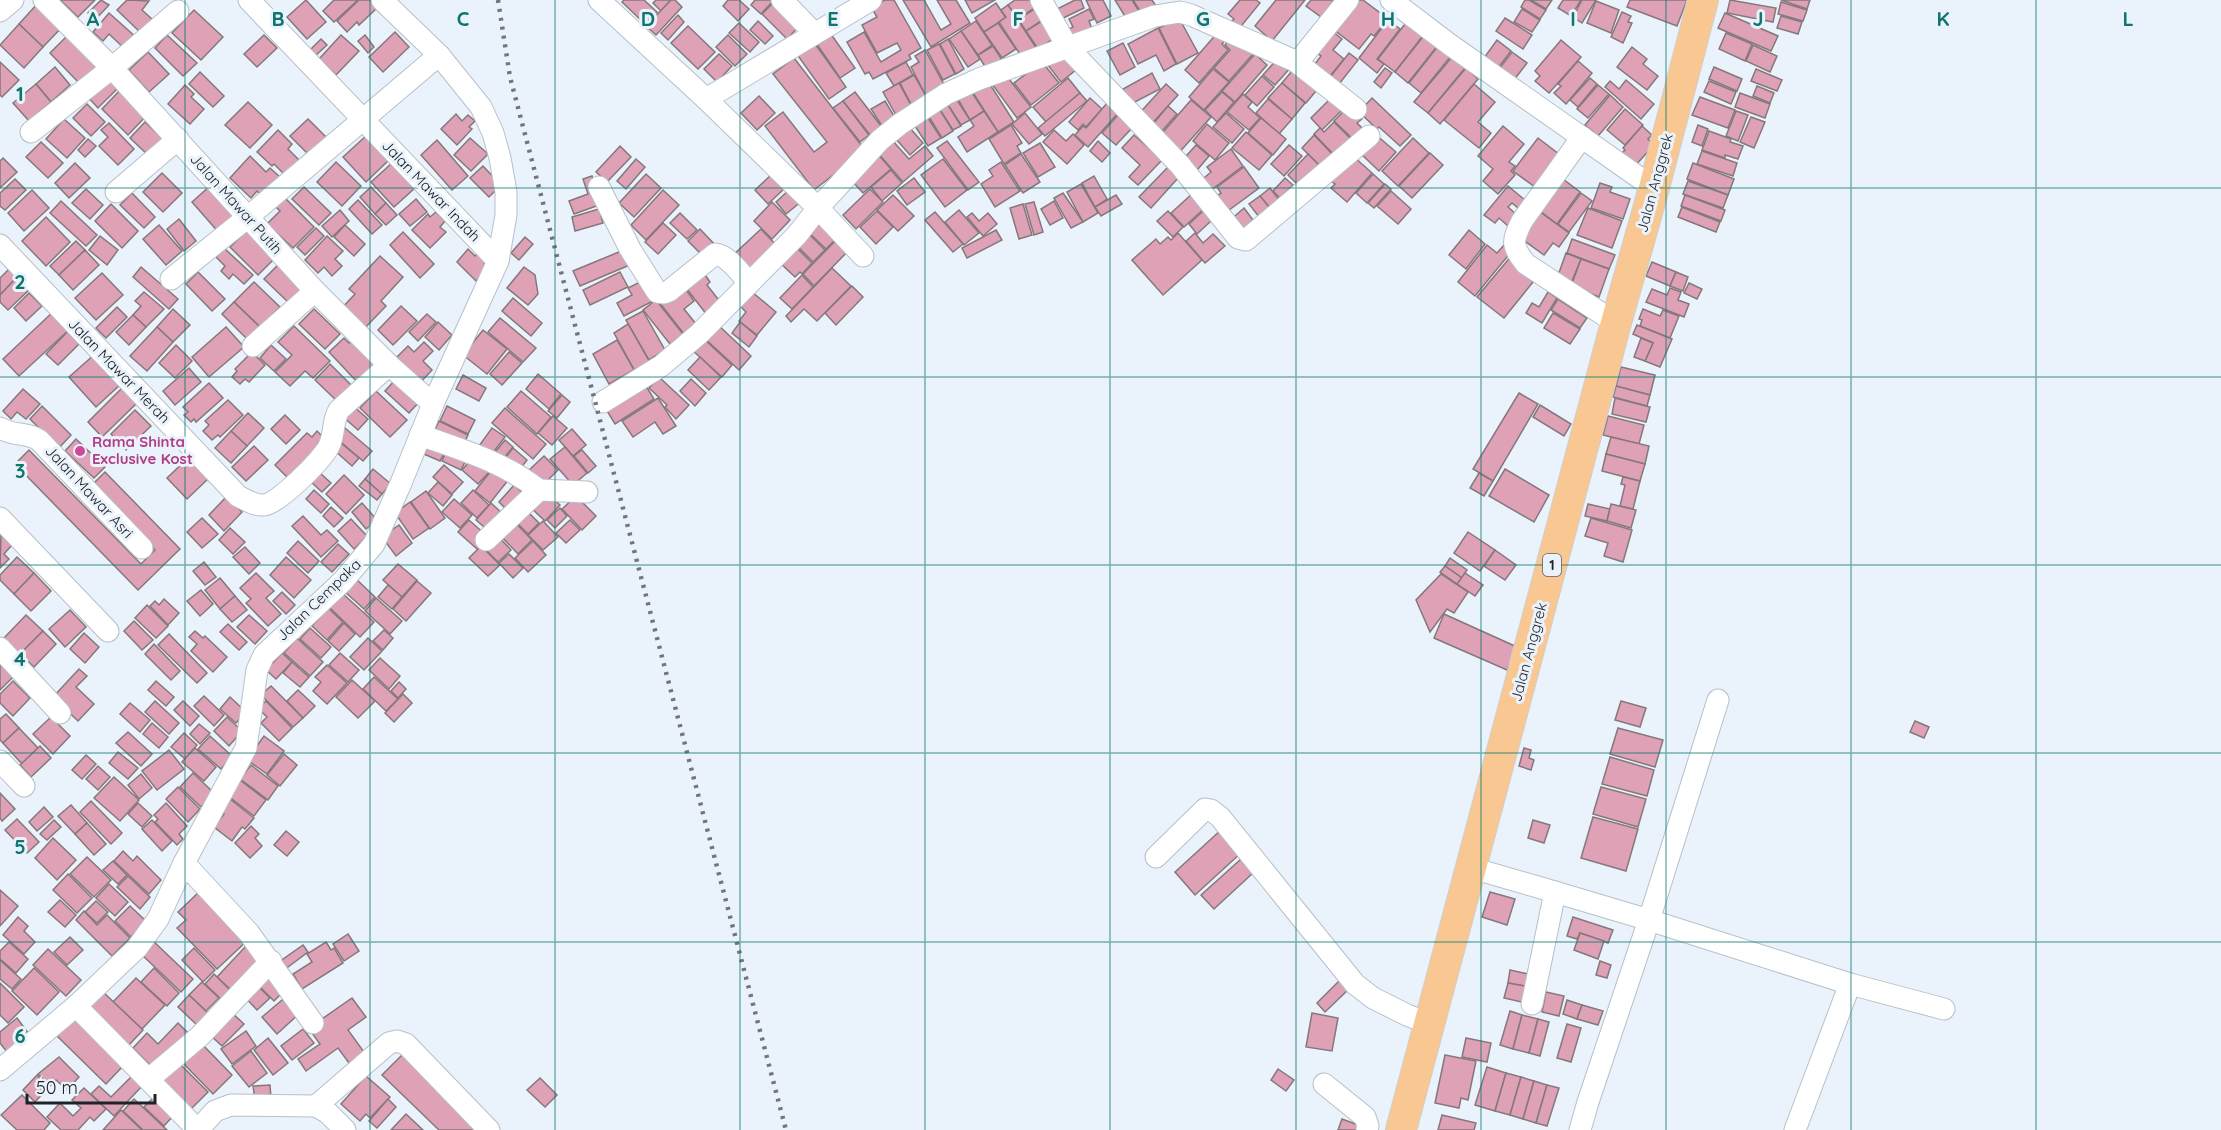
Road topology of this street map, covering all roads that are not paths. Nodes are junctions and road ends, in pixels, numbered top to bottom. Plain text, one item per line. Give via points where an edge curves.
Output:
1 (13, 0) edge
2 (44, 0) edge
3 (249, 0) edge
4 (382, 0) edge
5 (782, 0) edge
6 (871, 0) edge
7 (1041, 0) edge
8 (1348, 0) edge
9 (1391, 0) edge
10 (1703, 0) edge
11 (607, 3) edge
12 (0, 11) edge
13 (178, 11) dead end
14 (814, 33) junction
15 (1068, 48) junction
16 (439, 55) junction
17 (1295, 61) junction
18 (112, 68) junction
19 (706, 99) junction
20 (1356, 109) dead end
21 (363, 121) junction
22 (31, 132) dead end
23 (1369, 136) dead end
24 (1582, 137) junction
25 (178, 140) junction
26 (599, 187) dead end
27 (1654, 188) junction
28 (116, 192) dead end
29 (819, 208) junction
30 (248, 218) junction
31 (0, 245) edge
32 (864, 256) dead end
33 (498, 261) junction
34 (171, 279) dead end
35 (749, 283) junction
36 (315, 291) junction
37 (1616, 323) junction
38 (253, 346) dead end
39 (389, 365) junction
40 (603, 402) dead end
41 (433, 404) junction
42 (0, 428) edge
43 (420, 435) junction
44 (538, 490) junction
45 (587, 492) dead end
46 (0, 518) edge
47 (486, 540) dead end
48 (142, 548) dead end
49 (108, 631) dead end
50 (0, 648) edge
51 (1718, 700) dead end
52 (60, 714) dead end
53 (0, 760) edge
54 (24, 786) dead end
55 (1156, 857) dead end
56 (184, 863) junction
57 (1472, 868) junction
58 (1555, 892) junction
59 (1649, 920) junction
60 (271, 961) junction
61 (1850, 984) junction
62 (1532, 1004) dead end
63 (76, 1006) junction
64 (1944, 1009) dead end
65 (1419, 1019) junction
66 (313, 1023) dead end
67 (0, 1070) edge
68 (149, 1079) junction
69 (1324, 1084) dead end
70 (316, 1106) junction
71 (198, 1130) edge
72 (345, 1130) edge
73 (489, 1130) edge
74 (1367, 1130) edge
75 (1401, 1130) edge
76 (1580, 1130) edge
77 (1795, 1130) edge

1 - 12 street
2 - 18 street, Jalan Mawar Putih
3 - 21 street, Jalan Mawar Indah
4 - 16 street, Jalan Cempaka
5 - 14 street
6 - 14 street
7 - 15 street
8 - 17 street
9 - 24 street
10 - 27 highway, Jalan Anggrek / 1
11 - 19 street
13 - 18 street
14 - 19 street
15 - 17 street via 1155,16 1180,12
15 - 23 street via 1180,165 1242,240
15 - 29 street via 979,79 921,110 880,140
16 - 21 street
16 - 33 street, Jalan Cempaka via 481,106 497,150 506,192
17 - 20 street
18 - 22 street
18 - 25 street, Jalan Mawar Putih
19 - 29 street
21 - 30 street
21 - 33 street, Jalan Mawar Indah
24 - 27 street
24 - 37 street via 1522,221 1514,243 1526,264
25 - 28 street
25 - 30 street, Jalan Mawar Putih
26 - 35 street via 657,292 669,291 715,254 726,259
27 - 37 highway, Jalan Anggrek / 1
29 - 32 street
29 - 35 street
30 - 34 street
30 - 36 street, Jalan Mawar Putih
31 - 39 street, Jalan Mawar Merah via 238,496 251,504 265,506 294,486 328,448 339,410
33 - 41 street, Jalan Cempaka
35 - 40 street via 661,366
36 - 38 street
36 - 39 street, Jalan Mawar Putih
37 - 57 highway, Jalan Anggrek / 1
39 - 41 street, Jalan Mawar Putih
41 - 43 street, Jalan Cempaka
42 - 48 street, Jalan Mawar Asri via 11,434 30,434 39,440
43 - 44 street via 495,462
43 - 56 street, Jalan Cempaka via 374,544 343,581 264,655 257,670 246,747
44 - 45 street
44 - 47 street
46 - 49 street
50 - 52 street
51 - 59 street
53 - 54 street
55 - 65 street via 1204,809 1211,810 1355,984 1373,998
56 - 60 street
56 - 63 street, Jalan Cempaka via 158,919 137,948
57 - 58 street
57 - 65 highway, Jalan Anggrek / 1
58 - 59 street
58 - 62 street
59 - 61 street
59 - 76 street
60 - 66 street
60 - 68 street via 200,1036
61 - 64 street
61 - 77 street
63 - 67 street, Jalan Cempaka
63 - 68 street
65 - 75 highway, Jalan Anggrek / 1
68 - 71 street
69 - 74 street via 1365,1117
70 - 71 street via 231,1105 215,1111
70 - 72 street
70 - 73 street via 389,1043 397,1041 406,1044

